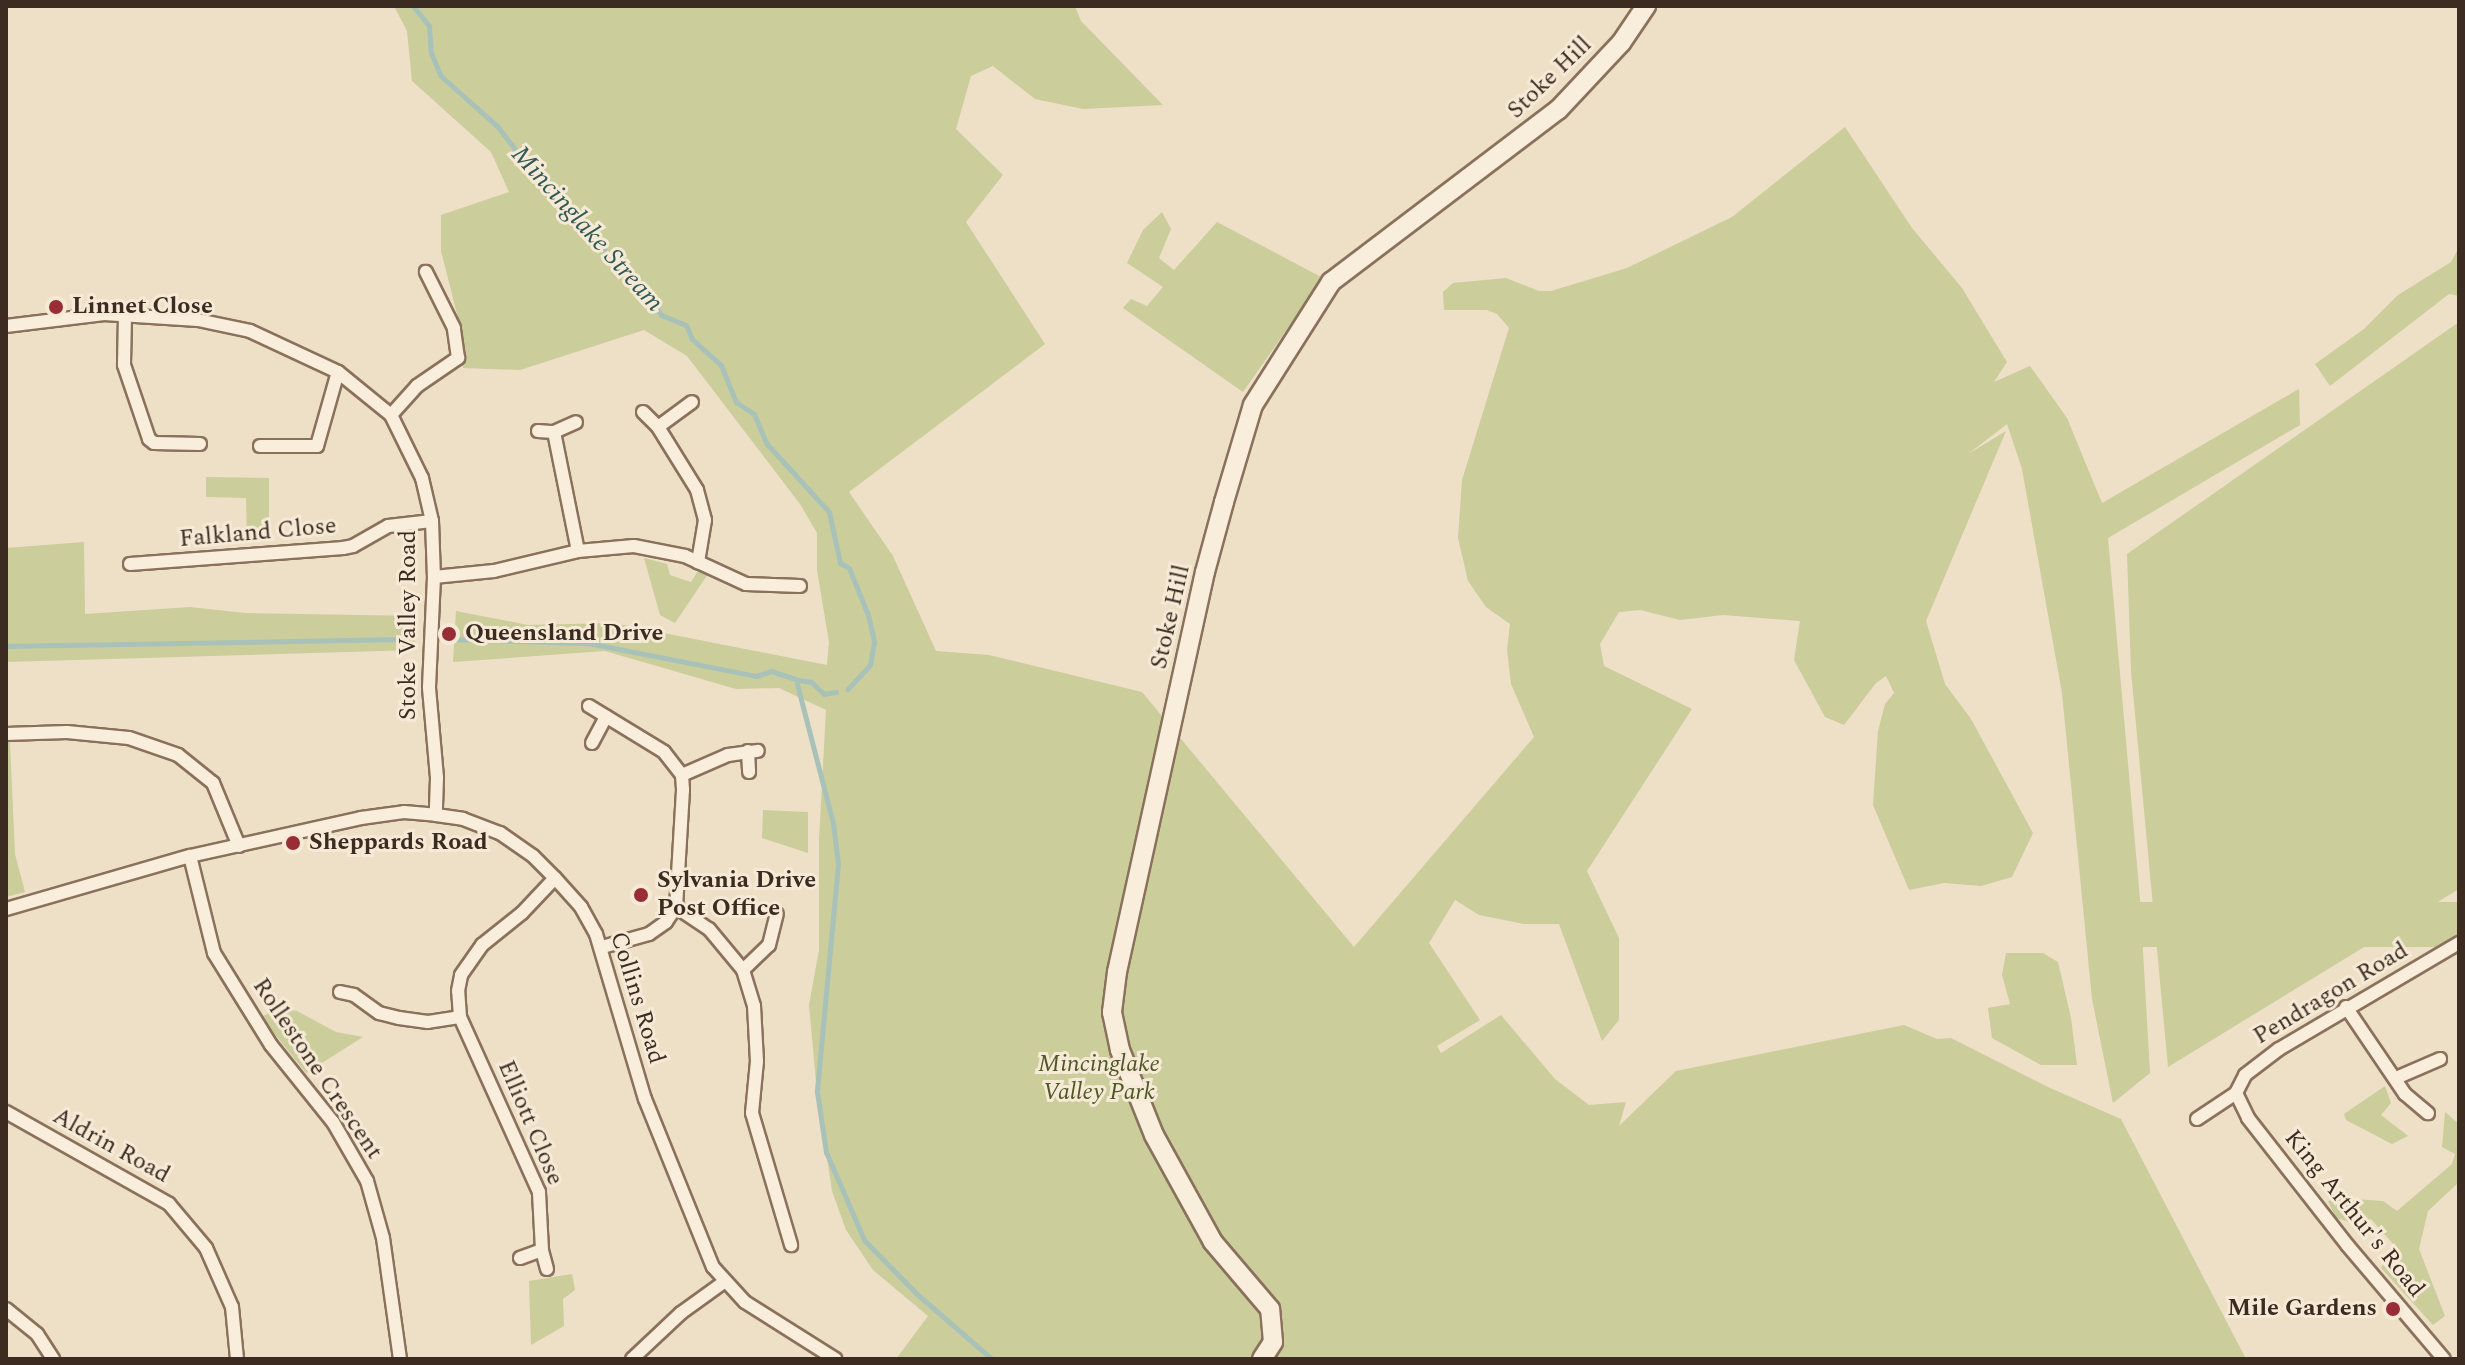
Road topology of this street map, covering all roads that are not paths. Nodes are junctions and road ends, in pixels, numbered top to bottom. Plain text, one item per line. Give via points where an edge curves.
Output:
1 (1646, 6) edge
2 (426, 272) dead end
3 (125, 316) junction
4 (6, 326) edge
5 (338, 372) junction
6 (692, 402) dead end
7 (643, 412) dead end
8 (391, 415) junction
9 (576, 422) dead end
10 (658, 427) junction
11 (538, 431) dead end
12 (554, 432) junction
13 (200, 444) dead end
14 (260, 446) dead end
15 (432, 521) junction
16 (578, 551) junction
17 (698, 562) junction
18 (130, 564) dead end
19 (434, 577) junction
20 (800, 586) dead end
21 (589, 706) dead end
22 (606, 717) junction
23 (6, 734) edge
24 (592, 743) dead end
25 (749, 772) dead end
26 (682, 775) junction
27 (436, 815) junction
28 (239, 846) junction
29 (190, 856) junction
30 (555, 878) junction
31 (676, 907) junction
32 (6, 909) edge
33 (777, 914) dead end
34 (2459, 943) edge
35 (602, 947) junction
36 (743, 970) junction
37 (340, 992) dead end
38 (2346, 1007) junction
39 (460, 1017) junction
40 (2440, 1059) dead end
41 (2396, 1078) junction
42 (2236, 1093) junction
43 (6, 1112) edge
44 (2428, 1113) dead end
45 (2197, 1119) dead end
46 (791, 1245) dead end
47 (542, 1250) junction
48 (520, 1258) dead end
49 (547, 1269) dead end
50 (724, 1282) junction
51 (6, 1309) edge
52 (818, 1355) edge
53 (53, 1359) edge
54 (237, 1359) edge
55 (400, 1359) edge
56 (632, 1359) edge
57 (835, 1359) edge
58 (1262, 1359) edge
59 (2444, 1359) edge

1 - 58 street, Stoke Hill via 1621,43 1558,110 1331,282 1253,405 1224,502 1112,1012 1120,1050 1154,1135 1213,1242 1270,1309 1273,1342
2 - 8 street via 454,328 458,358 417,386
3 - 4 street, Stoke Valley Road
3 - 5 street, Stoke Valley Road via 198,320 250,331
3 - 13 street via 124,365 149,439
5 - 8 street, Stoke Valley Road
5 - 14 street via 317,446
6 - 10 street
7 - 10 street
8 - 15 street, Stoke Valley Road via 422,478
9 - 12 street
10 - 17 street via 697,490 705,520
11 - 12 street
12 - 16 street
15 - 18 street, Falkland Close via 388,526 343,548
15 - 19 street, Stoke Valley Road
16 - 17 street via 634,546
16 - 19 street via 494,571
17 - 20 street via 746,584
19 - 27 street, Stoke Valley Road via 429,688
21 - 22 street
22 - 24 street
22 - 26 street via 664,752
23 - 28 street via 129,738 178,755 213,783
25 - 26 street via 753,751 701,764
26 - 31 street
27 - 28 street, Collins Road via 404,812 361,818
27 - 30 street, Collins Road via 500,833
28 - 29 street, Collins Road
29 - 32 street, Collins Road
29 - 55 street, Rollestone Crescent via 214,953 271,1045 333,1122 367,1181 383,1238
30 - 35 street, Collins Road via 581,907
30 - 39 street, Elliott Close via 470,961 458,991
31 - 35 street via 649,934
31 - 36 street via 709,929
33 - 36 street via 769,945
34 - 38 street, Pendragon Road
35 - 50 street, Collins Road via 645,1099 713,1267
36 - 46 street via 756,1029 752,1113
37 - 39 street via 399,1018 428,1022
38 - 41 street
38 - 42 street, Pendragon Road via 2245,1075
39 - 47 street, Elliott Close via 539,1192
40 - 41 street
41 - 44 street via 2405,1094
42 - 45 street, Pendragon Road
42 - 59 street, King Arthur's Road via 2248,1118 2348,1246
43 - 54 street, Aldrin Road via 169,1204 206,1248 232,1307
47 - 48 street
47 - 49 street, Elliott Close
50 - 52 street, Collins Road
50 - 56 street
51 - 53 street via 37,1334
52 - 57 street, Collins Road

